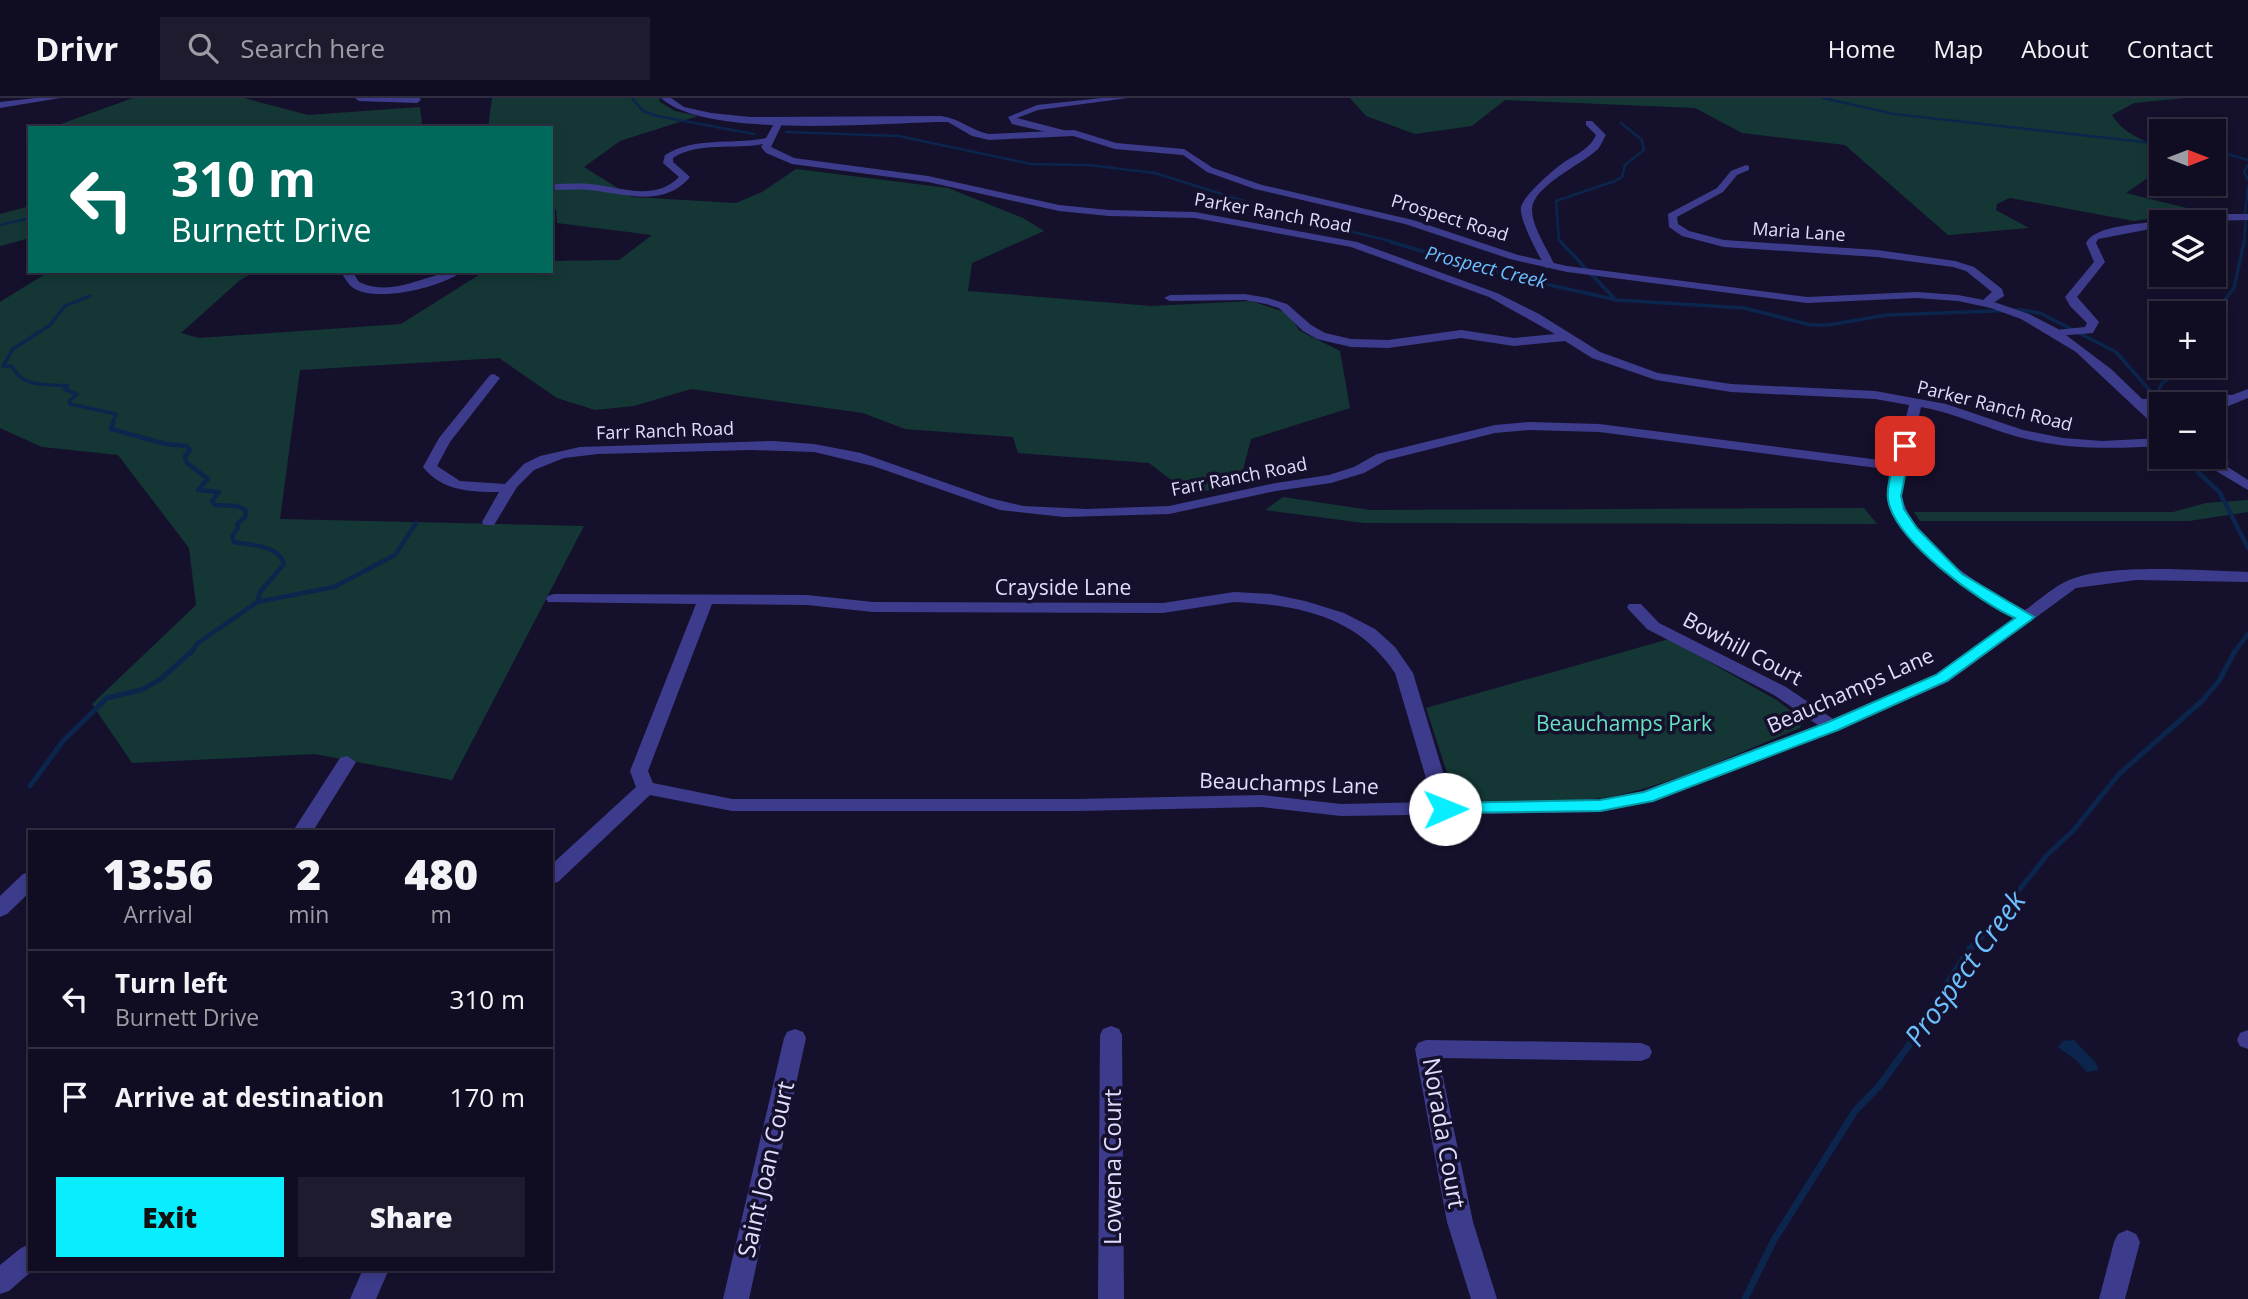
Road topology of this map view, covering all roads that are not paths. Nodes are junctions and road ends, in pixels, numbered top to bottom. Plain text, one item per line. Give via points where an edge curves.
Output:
1 (55, 98) edge
2 (359, 98) edge
3 (665, 98) edge
4 (1033, 98) edge
5 (1124, 98) edge
6 (417, 100) dead end
7 (0, 105) edge
8 (1046, 107) junction
9 (779, 122) junction
10 (1589, 123) dead end
11 (1064, 133) junction
12 (768, 146) junction
13 (1746, 168) dead end
14 (553, 187) edge
15 (2226, 217) edge
16 (2248, 217) edge
17 (2149, 226) edge
18 (1550, 266) junction
19 (349, 273) edge
20 (454, 273) edge
21 (1170, 298) dead end
22 (1986, 303) junction
23 (2071, 332) junction
24 (1565, 337) junction
25 (494, 378) dead end
26 (2248, 393) edge
27 (2226, 399) edge
28 (2231, 399) junction
29 (1916, 402) junction
30 (2226, 402) edge
31 (2140, 403) junction
32 (2149, 403) edge
33 (2149, 412) edge
34 (2149, 443) edge
35 (1899, 467) junction
36 (2222, 469) edge
37 (2248, 485) edge
38 (509, 488) junction
39 (489, 522) dead end
40 (2248, 577) edge
41 (554, 599) dead end
42 (706, 600) junction
43 (1634, 607) dead end
44 (2026, 617) junction
45 (1832, 726) junction
46 (346, 762) dead end
47 (646, 788) junction
48 (1445, 809) junction
49 (304, 830) edge
50 (553, 875) edge
51 (28, 881) edge
52 (0, 909) edge
53 (1111, 1035) dead end
54 (795, 1038) dead end
55 (1641, 1052) dead end
56 (2127, 1242) dead end
57 (28, 1258) edge
58 (375, 1271) edge
59 (0, 1282) edge
60 (363, 1299) edge
61 (736, 1299) edge
62 (1111, 1299) edge
63 (1484, 1299) edge
64 (2112, 1299) edge

1 - 7 street
2 - 6 street
3 - 9 street, Prospect Road via 680,109 709,116
4 - 8 street
5 - 8 street
8 - 11 street via 1024,111 1012,120
9 - 11 street, Prospect Road via 941,119 989,137
9 - 12 street
10 - 18 street via 1601,135 1595,147 1563,167 1526,208
11 - 18 street, Prospect Road via 1115,146 1184,152 1207,169 1284,194 1408,221
12 - 14 street via 701,144 676,151 668,163 685,177 662,191 638,194
12 - 24 street, Parker Ranch Road via 792,161 928,179 1059,208 1195,215 1328,238 1493,295
13 - 22 street, Maria Lane via 1734,173 1720,190 1672,216 1673,225 1684,233 1731,244 1829,249 1955,264 1970,269 1998,291
15 - 16 street
17 - 23 street via 2094,237 2091,243 2100,262 2071,297 2093,321 2089,330
18 - 22 street, Prospect Road via 1809,301 1918,295
19 - 20 street via 358,288 392,290 430,284
21 - 24 street via 1268,301 1283,306 1321,336 1351,343 1388,344 1461,334 1514,342
22 - 23 street, Prospect Road
23 - 31 street, Prospect Road
24 - 29 street, Parker Ranch Road via 1597,355 1656,376 1731,388 1875,395
25 - 38 street via 443,441 430,467 440,480 461,486
26 - 28 street
27 - 28 street
28 - 30 street
29 - 34 street, Parker Ranch Road via 2063,442
29 - 35 street
31 - 32 street
31 - 33 street, Prospect Road
35 - 38 street, Farr Ranch Road via 1600,428 1529,426 1495,429 1382,457 1331,479 1169,510 1006,508 857,457 770,445 566,454 527,468
35 - 44 street via 1894,496 1912,531 1957,578
36 - 37 street
38 - 39 street, Farr Ranch Road
40 - 44 street, Beauchamps Lane via 2094,578 2071,585
41 - 42 street, Crayside Lane
42 - 47 street via 639,771
42 - 48 street, Crayside Lane via 807,600 873,607 1163,608 1234,597 1305,606 1338,616 1389,650 1404,673
43 - 45 street, Bowhill Court via 1653,626 1780,691
44 - 45 street, Beauchamps Lane via 1942,678
45 - 48 street, Beauchamps Lane via 1647,797 1600,806
46 - 49 street
47 - 48 street, Beauchamps Lane via 732,805 1262,802 1341,810
47 - 50 street
51 - 52 street
53 - 62 street, Lowena Court
54 - 61 street, Saint Joan Court
55 - 63 street, Norada Court via 1426,1049 1460,1222
56 - 64 street
57 - 59 street
58 - 60 street

